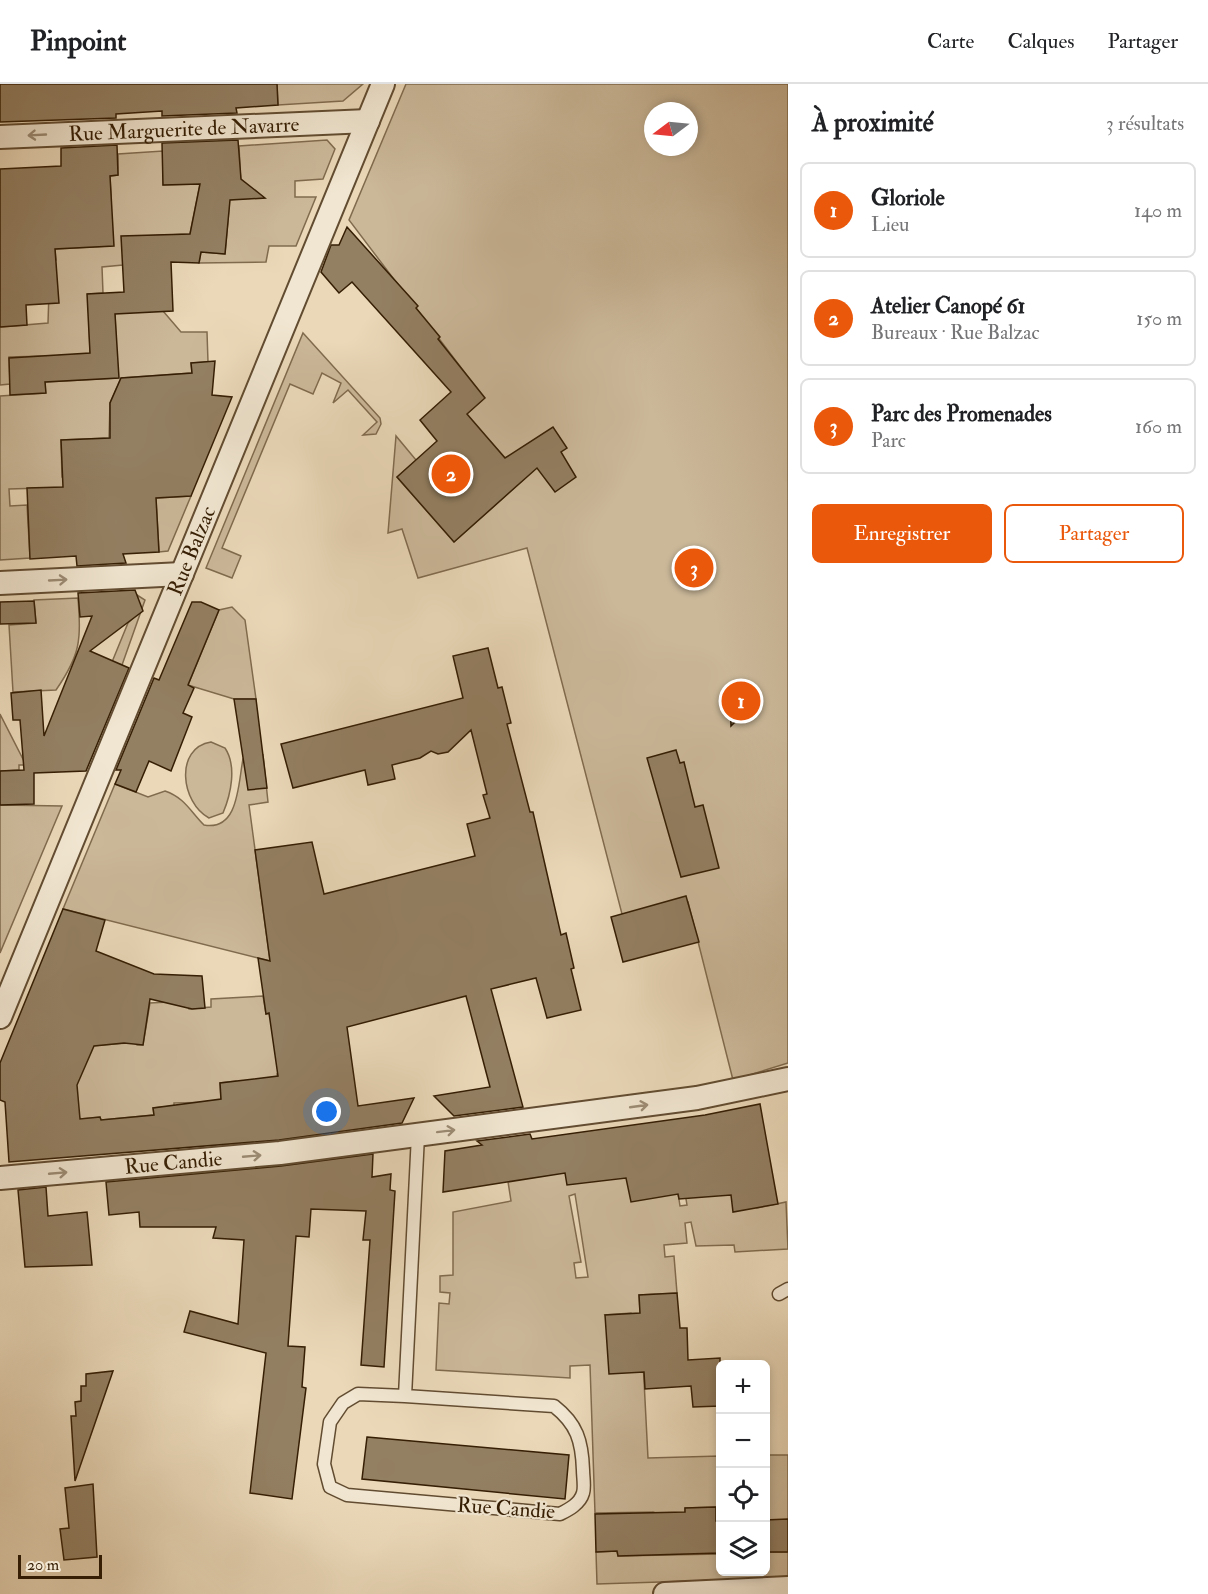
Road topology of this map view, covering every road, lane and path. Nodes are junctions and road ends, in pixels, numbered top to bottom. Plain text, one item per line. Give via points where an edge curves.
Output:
1 (383, 84) edge
2 (368, 121) junction
3 (0, 137) edge
4 (182, 574) junction
5 (0, 583) edge
6 (0, 1017) edge
7 (788, 1079) edge
8 (418, 1135) junction
9 (0, 1178) edge
10 (405, 1396) junction
11 (788, 1588) edge
12 (665, 1594) edge

1 - 2 street, Rue Balzac
2 -> 3 street, Rue Marguerite de Navarre
2 - 4 street, Rue Balzac
5 -> 4 street
4 - 6 street, Rue Balzac
8 -> 7 street, Rue Candie via 697,1098
9 -> 8 street, Rue Candie via 280,1153
8 - 10 lane
10 - 10 lane, Rue Candie via 358,1394 343,1403 330,1422 324,1464 330,1487 347,1495 560,1514 573,1507 583,1494 582,1447 577,1430 554,1406
11 - 12 street

